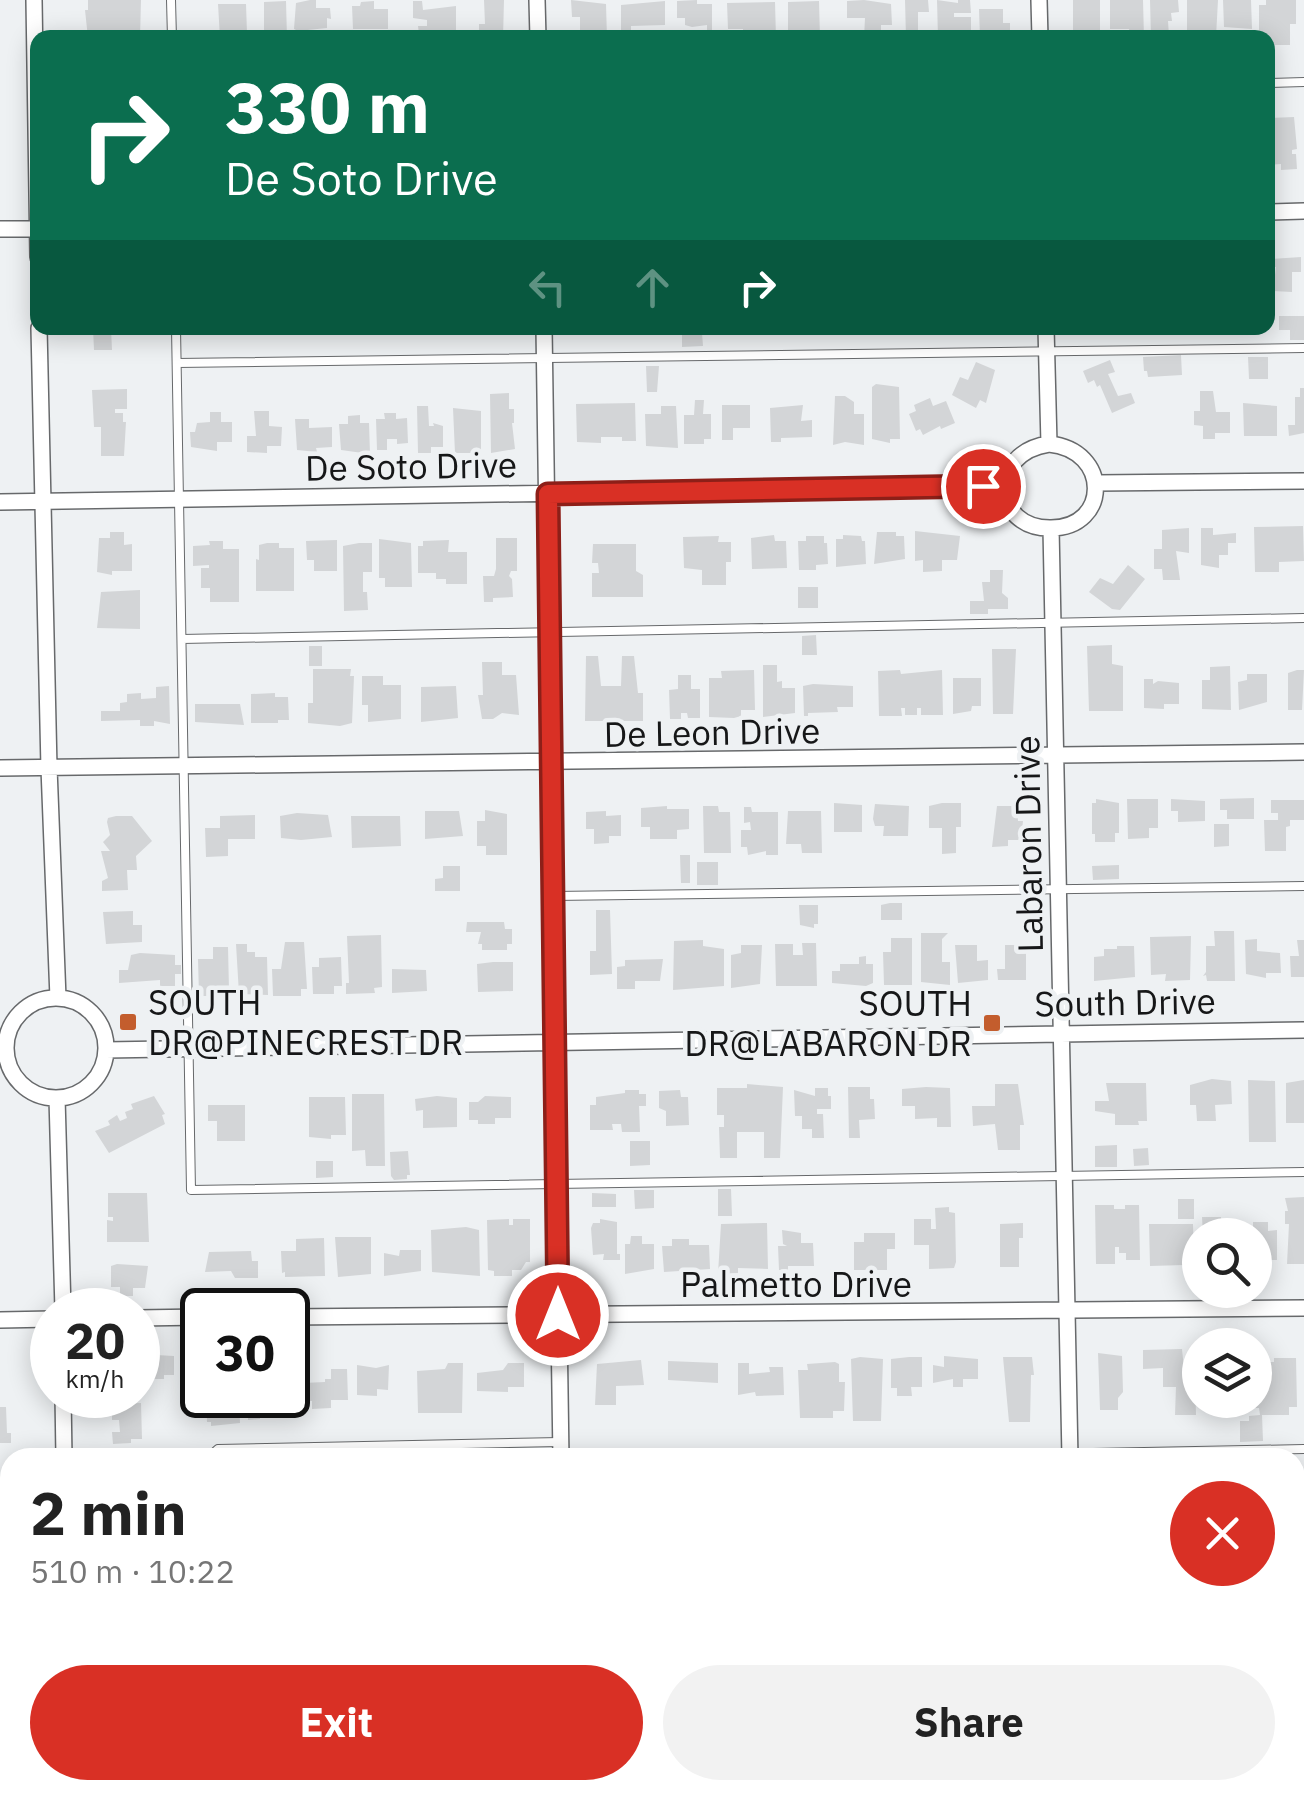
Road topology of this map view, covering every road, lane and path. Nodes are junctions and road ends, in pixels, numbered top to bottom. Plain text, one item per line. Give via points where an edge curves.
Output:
1 (34, 0) edge
2 (172, 0) edge
3 (537, 0) edge
4 (1039, 0) edge
5 (34, 30) edge
6 (172, 30) edge
7 (538, 30) edge
8 (1040, 30) edge
9 (1304, 82) edge
10 (1275, 83) edge
11 (1304, 211) edge
12 (1275, 212) edge
13 (30, 228) edge
14 (0, 229) edge
15 (39, 335) edge
16 (176, 335) edge
17 (544, 335) edge
18 (1046, 335) edge
19 (1304, 348) edge
20 (1046, 353) junction
21 (545, 360) junction
22 (177, 363) junction
23 (1049, 444) junction
24 (1304, 481) edge
25 (1097, 483) junction
26 (1004, 486) junction
27 (548, 494) junction
28 (179, 500) junction
29 (0, 502) edge
30 (43, 502) junction
31 (1051, 528) junction
32 (1304, 618) edge
33 (1053, 622) junction
34 (550, 632) junction
35 (182, 639) junction
36 (1304, 752) edge
37 (1057, 757) junction
38 (552, 764) junction
39 (184, 767) junction
40 (0, 768) edge
41 (49, 768) junction
42 (1304, 886) edge
43 (1059, 890) junction
44 (554, 896) junction
45 (58, 998) junction
46 (1304, 1030) edge
47 (1061, 1033) junction
48 (557, 1042) junction
49 (189, 1048) junction
50 (3, 1049) edge
51 (106, 1050) junction
52 (57, 1098) junction
53 (1304, 1172) edge
54 (1065, 1175) junction
55 (558, 1184) junction
56 (62, 1288) edge
57 (1304, 1308) edge
58 (1069, 1312) junction
59 (558, 1315) junction
60 (310, 1317) edge
61 (30, 1319) edge
62 (0, 1320) edge
63 (64, 1418) edge
64 (64, 1448) edge
65 (560, 1448) edge
66 (1070, 1448) edge

1 - 5 street
2 - 6 lane
3 - 7 street
4 - 8 street
9 - 10 lane
11 - 12 street
13 - 14 street
15 - 30 street
16 - 22 lane
17 - 21 street
18 - 20 street
19 - 20 lane
20 - 21 lane
20 - 23 street
21 - 22 lane
21 - 27 street
22 - 28 lane
23 - 25 street via 1086,458
23 - 26 street via 1018,455
24 - 25 street
25 - 31 street via 1084,515
26 - 27 street, De Soto Drive
26 - 31 street via 1020,518
27 - 28 street, De Soto Drive
27 - 34 street
28 - 30 street, De Soto Drive
28 - 35 lane
29 - 30 street, De Soto Drive
30 - 41 street
31 - 33 street, Labaron Drive
32 - 33 lane
33 - 34 lane
33 - 37 street, Labaron Drive
34 - 35 lane
34 - 38 street
35 - 39 lane
36 - 37 street, De Leon Drive
37 - 38 street, De Leon Drive
37 - 43 street, Labaron Drive
38 - 39 street, De Leon Drive
38 - 44 street
39 - 41 street, De Leon Drive
39 - 49 lane
40 - 41 street, De Leon Drive
41 - 45 street
42 - 43 lane
43 - 44 lane
43 - 47 street, Labaron Drive
44 - 48 street
45 - 50 street via 42,1000 16,1018
45 - 51 street via 87,1008 98,1020
46 - 47 street, South Drive
47 - 48 street, South Drive
47 - 54 street, Labaron Drive
48 - 49 street, South Drive
48 - 55 street
49 - 51 street, South Drive
49 - 55 lane via 191,1190
50 - 52 street via 28,1089
51 - 52 street via 96,1078 72,1096
52 - 56 street
53 - 54 lane
54 - 55 lane
54 - 58 street, Labaron Drive
55 - 59 street
57 - 58 street, Palmetto Drive
58 - 59 street, Palmetto Drive
58 - 66 street, Labaron Drive
59 - 60 street, Palmetto Drive
59 - 65 street
61 - 62 street
63 - 64 street

